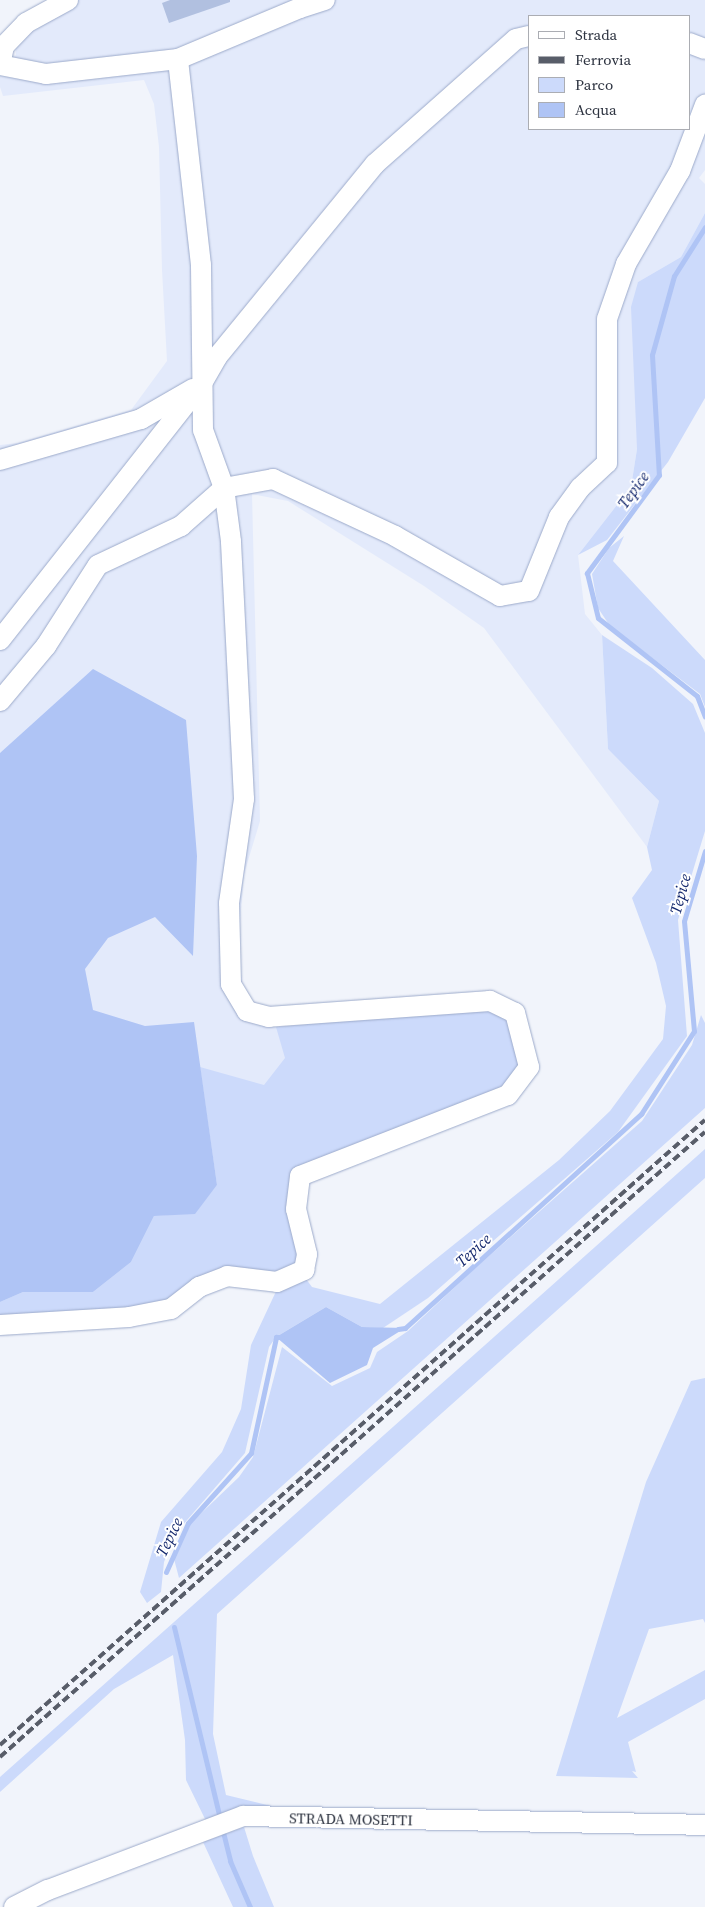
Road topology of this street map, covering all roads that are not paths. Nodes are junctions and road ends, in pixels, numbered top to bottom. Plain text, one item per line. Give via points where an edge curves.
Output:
1 (68, 0) edge
2 (325, 0) edge
3 (528, 36) edge
4 (690, 43) edge
5 (705, 49) edge
6 (178, 59) junction
7 (0, 65) edge
8 (705, 105) edge
9 (201, 385) junction
10 (0, 460) edge
11 (224, 488) junction
12 (0, 640) edge
13 (0, 701) edge
14 (0, 1325) edge
15 (705, 1825) edge
16 (14, 1907) edge

1 - 7 street via 26,23 4,46
2 - 6 street
3 - 9 street via 516,39 375,164 217,357
4 - 5 street
6 - 7 street via 46,74
6 - 9 street via 201,265
8 - 11 street via 680,171 626,264 607,319 607,463 580,488 559,517 529,591 500,596 395,536 273,479
9 - 10 street via 140,419
9 - 11 street via 203,430
9 - 12 street
11 - 13 street via 181,526 98,565 46,646
11 - 14 street via 231,541 244,799 229,903 231,984 247,1011 269,1017 490,1001 515,1013 528,1067 508,1095 300,1176 296,1209 307,1254 304,1270 277,1282 227,1276 199,1287 171,1309 129,1317
15 - 16 street, STRADA MOSETTI via 243,1816 48,1890

